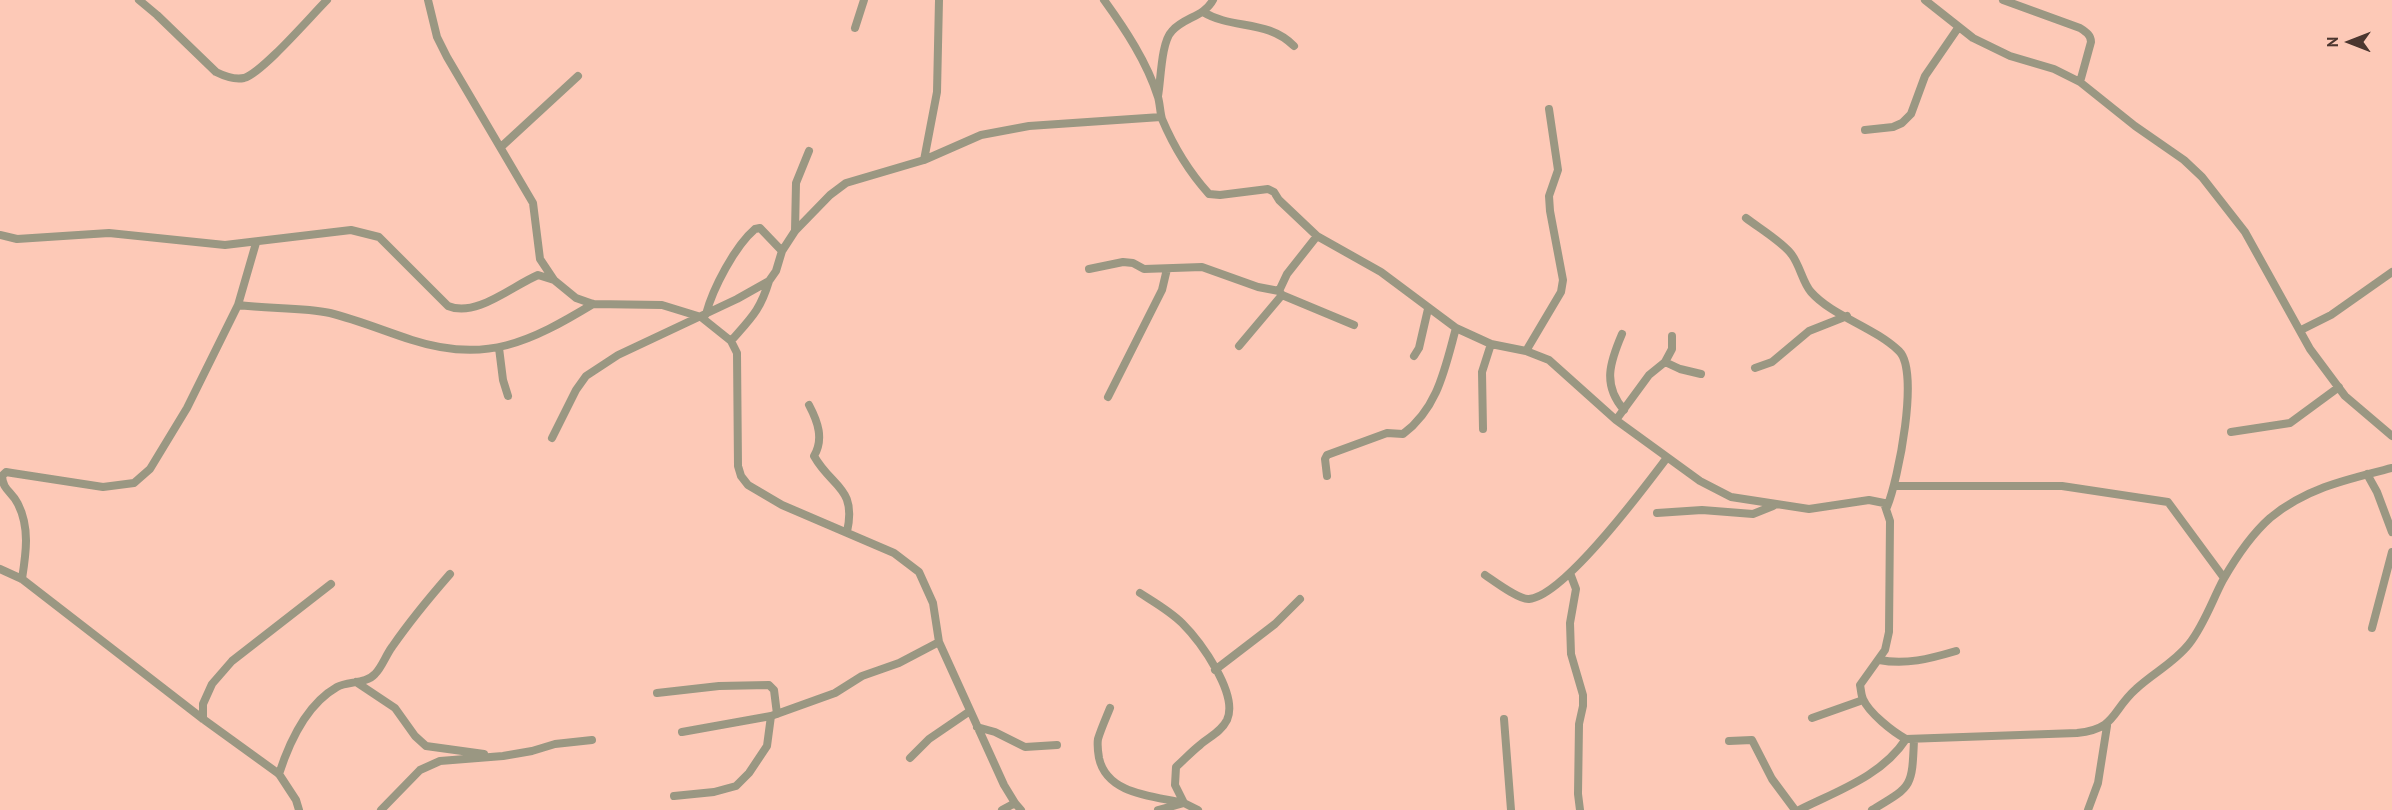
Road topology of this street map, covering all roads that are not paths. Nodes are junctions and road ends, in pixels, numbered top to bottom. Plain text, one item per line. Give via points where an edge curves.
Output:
1 (139, 0) edge
2 (327, 0) edge
3 (428, 0) edge
4 (864, 0) edge
5 (939, 0) edge
6 (1104, 0) edge
7 (1213, 0) edge
8 (1925, 0) edge
9 (2003, 0) edge
10 (1935, 3) edge
11 (1203, 12) junction
12 (855, 28) dead end
13 (1958, 28) junction
14 (1294, 46) dead end
15 (578, 76) dead end
16 (2080, 82) junction
17 (1158, 97) junction
18 (1549, 109) dead end
19 (1161, 117) junction
20 (1865, 130) dead end
21 (501, 147) junction
22 (809, 151) dead end
23 (924, 160) junction
24 (1746, 219) dead end
25 (795, 231) junction
26 (0, 235) edge
27 (1317, 237) junction
28 (256, 243) junction
29 (782, 251) junction
30 (1089, 269) dead end
31 (1167, 269) junction
32 (2392, 272) edge
33 (554, 280) junction
34 (770, 281) junction
35 (1281, 293) junction
36 (593, 304) junction
37 (238, 305) junction
38 (1428, 309) junction
39 (704, 315) junction
40 (1847, 316) junction
41 (1354, 325) dead end
42 (1456, 328) junction
43 (2301, 330) junction
44 (1622, 334) dead end
45 (1672, 336) dead end
46 (731, 340) junction
47 (1491, 344) junction
48 (1239, 346) dead end
49 (499, 348) junction
50 (1526, 351) junction
51 (1414, 356) dead end
52 (1665, 363) junction
53 (1755, 368) dead end
54 (1701, 374) dead end
55 (2339, 387) junction
56 (508, 396) dead end
57 (1108, 397) dead end
58 (809, 405) dead end
59 (1624, 410) junction
60 (1616, 420) junction
61 (1483, 429) dead end
62 (2231, 432) dead end
63 (2392, 436) edge
64 (552, 438) dead end
65 (1666, 459) junction
66 (2392, 468) edge
67 (2367, 474) junction
68 (1327, 476) dead end
69 (1895, 486) junction
70 (1775, 505) junction
71 (1887, 507) junction
72 (1657, 513) dead end
73 (847, 532) junction
74 (2392, 532) edge
75 (2392, 552) edge
76 (0, 569) edge
77 (1570, 573) junction
78 (450, 574) dead end
79 (1485, 575) dead end
80 (2224, 578) junction
81 (2389, 578) edge
82 (22, 579) junction
83 (331, 584) dead end
84 (1140, 593) dead end
85 (1300, 599) dead end
86 (2372, 628) dead end
87 (939, 642) junction
88 (1956, 651) dead end
89 (1879, 660) junction
90 (1215, 670) junction
91 (356, 682) junction
92 (657, 693) dead end
93 (1863, 700) junction
94 (1110, 708) dead end
95 (970, 711) junction
96 (774, 715) junction
97 (1812, 718) dead end
98 (202, 719) junction
99 (1504, 719) dead end
100 (2107, 726) junction
101 (977, 727) junction
102 (682, 732) dead end
103 (592, 740) dead end
104 (1910, 740) junction
105 (1729, 741) dead end
106 (1057, 745) dead end
107 (503, 756) junction
108 (910, 758) dead end
109 (279, 774) junction
110 (674, 796) dead end
111 (1015, 803) junction
112 (1184, 803) junction
113 (299, 810) edge
114 (381, 810) edge
115 (1002, 810) edge
116 (1022, 810) edge
117 (1158, 810) edge
118 (1198, 810) edge
119 (1511, 810) edge
120 (1580, 810) edge
121 (1797, 810) edge
122 (1872, 810) edge
123 (2088, 810) edge

1 - 2 street via 216,72 242,78 264,64
3 - 21 street via 437,37
4 - 12 street
5 - 23 street via 938,92
6 - 17 street via 1120,22
7 - 11 street
8 - 10 street
9 - 16 street via 2088,33 2091,42
10 - 13 street
11 - 14 street via 1213,18 1270,29
11 - 17 street via 1172,30 1166,39
13 - 16 street via 2010,56 2054,69
13 - 20 street via 1925,76 1911,114 1893,127
15 - 21 street
16 - 43 street via 2202,177 2245,232
17 - 19 street
18 - 50 street via 1558,170 1549,196 1550,211 1563,280 1561,292
19 - 23 street via 1012,129 981,135
19 - 27 street via 1209,194 1268,189
21 - 33 street via 533,203 540,259
22 - 25 street via 796,183
23 - 25 street via 846,183
24 - 40 street via 1791,252 1809,291
25 - 29 street
26 - 28 street via 17,239 109,233 225,245
27 - 35 street via 1287,274
27 - 38 street via 1381,272
28 - 33 street via 351,230 379,237 448,306 457,310 478,307 538,275
28 - 37 street
29 - 34 street
29 - 39 street via 760,228 750,233 730,261
30 - 31 street via 1123,262 1144,269
31 - 35 street via 1202,267
31 - 57 street via 1162,291
32 - 43 street via 2331,315
33 - 36 street via 576,298
34 - 39 street
34 - 46 street via 755,315
35 - 41 street
35 - 48 street
36 - 39 street via 662,305
36 - 49 street via 546,332
37 - 49 street via 326,312 434,347 459,351
37 - 82 street via 187,408 150,470 134,483 103,487 6,472 2,476 3,486 22,514 26,551
38 - 42 street
38 - 51 street
39 - 46 street
39 - 64 street via 618,355 586,376
40 - 53 street via 1809,331 1772,362
40 - 69 street via 1901,353 1907,369 1903,444
42 - 47 street
42 - 68 street via 1437,393 1414,426 1403,434 1387,433 1328,455
43 - 55 street via 2310,349
44 - 59 street via 1613,355 1610,389
45 - 52 street via 1672,349
46 - 73 street via 737,353 741,476 748,485 782,505
47 - 50 street
47 - 61 street via 1482,372
49 - 56 street
50 - 60 street via 1549,360
52 - 54 street
52 - 59 street via 1649,375
55 - 62 street via 2289,423
55 - 63 street
58 - 73 street via 821,445 814,456 847,498 851,514
59 - 60 street
60 - 65 street
65 - 70 street via 1731,497
65 - 77 street via 1621,519
66 - 67 street
67 - 74 street
67 - 80 street via 2323,486 2294,500 2269,519
69 - 71 street
69 - 80 street via 2062,486 2168,501
70 - 71 street via 1809,509 1869,500
70 - 72 street via 1753,514 1702,510
71 - 89 street via 1889,632
73 - 87 street via 894,553 918,572 933,603
75 - 81 street
76 - 82 street
77 - 79 street via 1539,597 1529,599
77 - 120 street via 1576,589 1570,623 1571,654 1583,695 1579,724
78 - 91 street via 418,611 375,675
80 - 100 street via 2188,645 2134,690
81 - 86 street
82 - 98 street
83 - 98 street via 232,661 212,684 203,704
84 - 90 street via 1182,622 1207,653
85 - 90 street via 1275,624
87 - 95 street
87 - 96 street via 899,663 862,676 835,693
88 - 89 street via 1923,661
89 - 93 street via 1860,685
90 - 112 street via 1228,693 1230,712 1220,729 1176,767 1175,785
91 - 107 street via 395,708 426,746
91 - 109 street via 338,687 318,701 295,735
92 - 96 street via 769,685 774,690
93 - 97 street
93 - 104 street via 1897,734
94 - 112 street via 1098,741 1100,763 1106,773 1124,789
95 - 101 street
95 - 108 street via 929,739
96 - 102 street
96 - 110 street via 767,746 736,786
98 - 109 street
99 - 119 street
100 - 104 street via 2077,734
100 - 123 street via 2098,783
101 - 106 street via 1025,747
101 - 111 street
103 - 107 street
104 - 121 street via 1864,777
104 - 122 street via 1909,782 1902,792
105 - 121 street via 1752,740 1772,779
107 - 114 street via 440,761 420,770
109 - 113 street via 297,800
111 - 115 street
111 - 116 street
112 - 117 street
112 - 118 street

